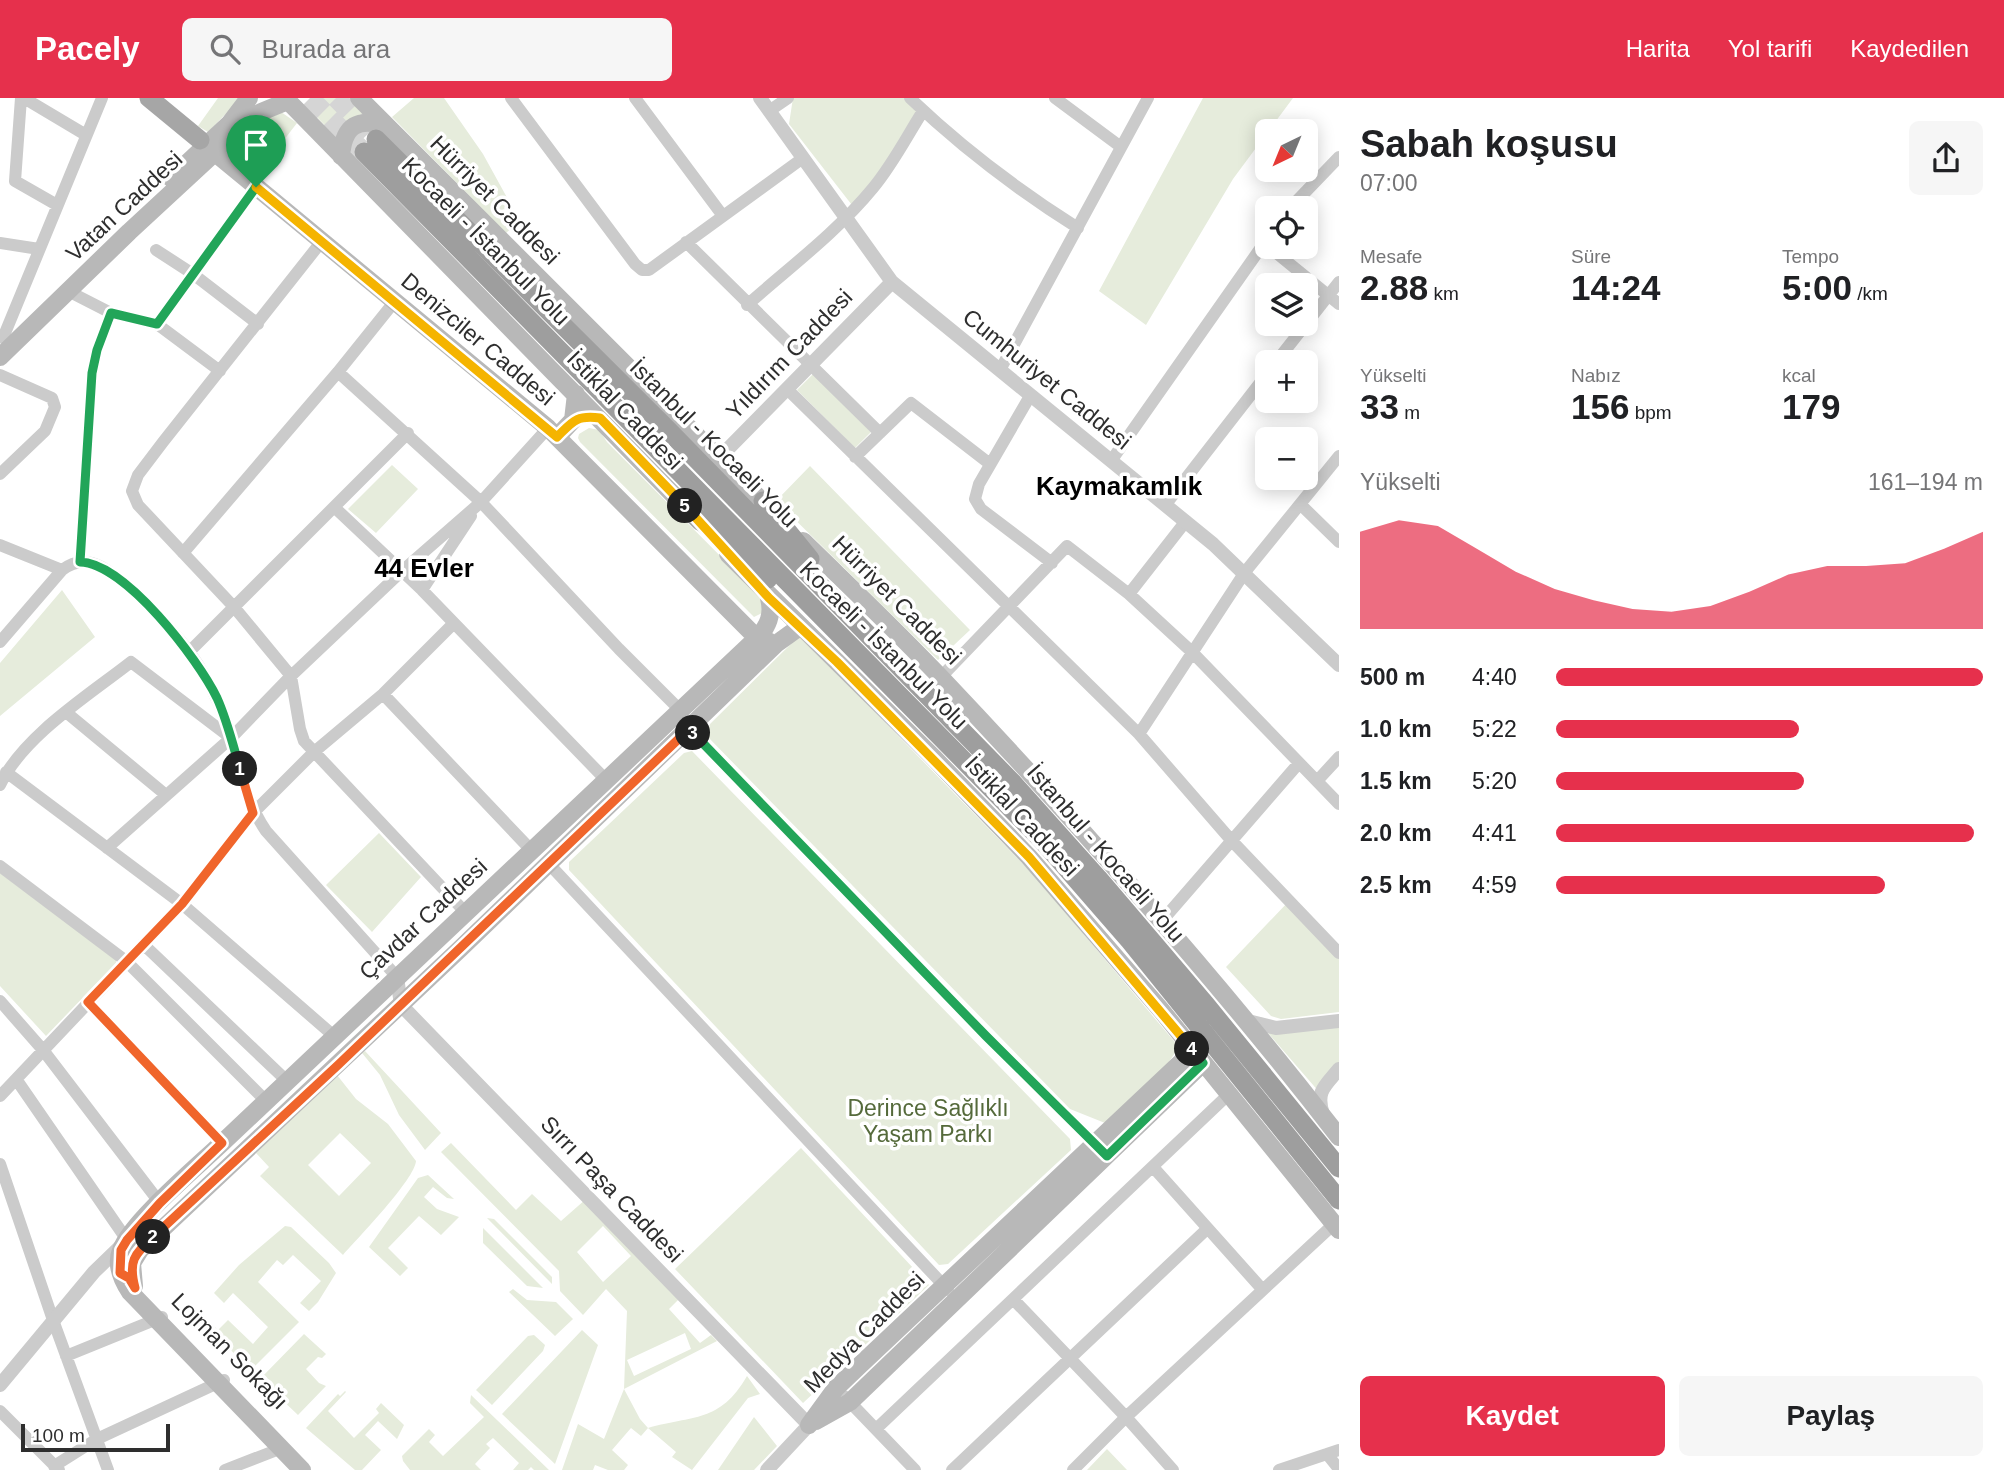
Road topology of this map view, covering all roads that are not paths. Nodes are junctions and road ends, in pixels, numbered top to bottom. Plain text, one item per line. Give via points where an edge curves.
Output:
1 (23, 98) edge
2 (102, 98) edge
3 (149, 98) edge
4 (249, 98) edge
5 (359, 98) edge
6 (511, 98) edge
7 (635, 98) edge
8 (760, 98) edge
9 (788, 98) edge
10 (910, 98) edge
11 (1055, 98) edge
12 (1148, 98) edge
13 (290, 99) edge
14 (769, 111) junction
15 (923, 111) junction
16 (86, 135) junction
17 (376, 139) junction
18 (207, 146) junction
19 (1121, 147) junction
20 (341, 156) junction
21 (1339, 157) edge
22 (803, 158) junction
23 (256, 187) junction
24 (1302, 196) edge
25 (57, 205) junction
26 (723, 216) junction
27 (846, 218) junction
28 (1078, 228) junction
29 (322, 241) junction
30 (0, 243) edge
31 (686, 243) junction
32 (39, 249) junction
33 (156, 250) dead end
34 (1256, 259) edge
35 (1286, 259) edge
36 (193, 274) junction
37 (892, 282) junction
38 (1339, 282) edge
39 (68, 291) junction
40 (1328, 295) junction
41 (395, 301) junction
42 (1339, 304) edge
43 (747, 305) junction
44 (111, 313) junction
45 (157, 324) junction
46 (258, 324) junction
47 (2, 339) edge
48 (1285, 350) edge
49 (0, 357) edge
50 (810, 365) junction
51 (1000, 370) junction
52 (220, 371) junction
53 (338, 372) junction
54 (0, 375) edge
55 (787, 389) junction
56 (1255, 389) edge
57 (576, 394) junction
58 (1030, 396) junction
59 (600, 418) junction
60 (573, 420) junction
61 (408, 433) junction
62 (553, 433) junction
63 (880, 433) junction
64 (1339, 456) edge
65 (855, 457) junction
66 (719, 458) junction
67 (1111, 461) junction
68 (990, 464) junction
69 (0, 474) edge
70 (762, 501) junction
71 (481, 502) junction
72 (1166, 504) junction
73 (1301, 505) junction
74 (334, 507) junction
75 (690, 511) junction
76 (1186, 521) junction
77 (1339, 542) edge
78 (0, 545) edge
79 (183, 553) junction
80 (80, 562) junction
81 (1052, 564) junction
82 (62, 570) junction
83 (402, 571) junction
84 (1245, 572) junction
85 (422, 590) junction
86 (1129, 594) junction
87 (769, 598) junction
88 (234, 607) junction
89 (1010, 608) junction
90 (454, 623) junction
91 (801, 626) junction
92 (863, 630) junction
93 (760, 635) junction
94 (782, 638) junction
95 (0, 642) edge
96 (189, 652) junction
97 (1192, 652) junction
98 (1339, 665) edge
99 (748, 672) junction
100 (878, 675) junction
101 (291, 676) junction
102 (941, 677) junction
103 (383, 694) junction
104 (681, 711) junction
105 (67, 713) junction
106 (689, 729) junction
107 (1139, 734) junction
108 (231, 738) junction
109 (314, 752) junction
110 (1339, 757) edge
111 (1299, 763) junction
112 (6, 772) junction
113 (607, 781) junction
114 (1317, 781) junction
115 (0, 785) edge
116 (166, 795) junction
117 (1339, 804) edge
118 (253, 813) junction
119 (1231, 840) junction
120 (107, 848) junction
121 (532, 851) junction
122 (549, 864) junction
123 (0, 866) edge
124 (182, 904) junction
125 (466, 912) junction
126 (1161, 922) junction
127 (143, 944) junction
128 (1339, 953) edge
129 (126, 961) junction
130 (397, 977) junction
131 (0, 1001) edge
132 (88, 1002) junction
133 (401, 1005) junction
134 (1244, 1020) junction
135 (1339, 1021) edge
136 (330, 1040) junction
137 (43, 1050) junction
138 (1198, 1057) junction
139 (338, 1065) junction
140 (1339, 1069) edge
141 (16, 1079) junction
142 (287, 1081) junction
143 (1229, 1094) junction
144 (0, 1096) edge
145 (266, 1101) junction
146 (1325, 1118) junction
147 (1339, 1137) edge
148 (222, 1143) junction
149 (1101, 1150) junction
150 (0, 1164) edge
151 (1153, 1167) junction
152 (1339, 1168) edge
153 (1339, 1200) edge
154 (160, 1203) junction
155 (1336, 1227) edge
156 (1207, 1229) junction
157 (127, 1240) junction
158 (94, 1272) junction
159 (120, 1273) junction
160 (944, 1286) junction
161 (135, 1288) junction
162 (1262, 1289) junction
163 (1013, 1299) junction
164 (957, 1300) junction
165 (159, 1318) junction
166 (53, 1320) junction
167 (66, 1356) junction
168 (1069, 1358) junction
169 (221, 1382) junction
170 (0, 1385) edge
171 (836, 1388) junction
172 (850, 1402) junction
173 (0, 1411) edge
174 (1126, 1417) junction
175 (809, 1425) junction
176 (876, 1429) junction
177 (97, 1439) junction
178 (282, 1448) junction
179 (1333, 1452) edge
180 (57, 1468) edge
181 (1339, 1469) edge
182 (108, 1470) edge
183 (225, 1470) edge
184 (302, 1470) edge
185 (313, 1470) edge
186 (767, 1470) edge
187 (915, 1470) edge
188 (952, 1470) edge
189 (1073, 1470) edge
190 (1173, 1470) edge
191 (1279, 1470) edge

1 - 16 street
1 - 25 street via 15,181
2 - 16 street
3 - 18 main road, Denizciler Caddesi
4 - 18 main road, Vatan Caddesi
5 - 17 main road, Hürriyet Caddesi
6 - 31 street via 639,268 649,270
7 - 26 street
8 - 14 street, Cumhuriyet Caddesi
9 - 14 street
10 - 15 street
11 - 19 street
12 - 19 street
13 - 18 main road, Vatan Caddesi
13 - 20 main road, İstiklal Caddesi
14 - 22 street, Cumhuriyet Caddesi
15 - 27 street via 883,175
15 - 28 street via 1014,185
16 - 25 street
17 - 20 main road via 365,122 353,126 345,136
17 - 66 main road, Hürriyet Caddesi
17 - 92 highway, İstanbul - Kocaeli Yolu
17 - 100 highway, Kocaeli - İstanbul Yolu
18 - 23 main road, Denizciler Caddesi
18 - 39 main road, Vatan Caddesi
18 - 47 main road, Vatan Caddesi
19 - 28 street
20 - 57 main road, İstiklal Caddesi
21 - 24 street
22 - 26 street
22 - 27 street, Cumhuriyet Caddesi
23 - 29 main road, Denizciler Caddesi
23 - 36 street
25 - 32 street
26 - 31 street
27 - 37 street, Cumhuriyet Caddesi
27 - 43 street
28 - 51 street
29 - 41 main road, Denizciler Caddesi
29 - 46 street
30 - 32 street
31 - 43 street
32 - 47 street
33 - 36 street
34 - 67 street
35 - 40 street
36 - 45 street
36 - 46 street
37 - 50 street, Yıldırım Caddesi
37 - 51 street, Cumhuriyet Caddesi
38 - 40 street
39 - 44 street
39 - 49 main road, Vatan Caddesi
40 - 42 street
40 - 48 street
41 - 53 street
41 - 62 main road, Denizciler Caddesi
43 - 50 street
44 - 45 street
44 - 80 street via 92,373
45 - 52 street
46 - 52 street
50 - 55 street, Yıldırım Caddesi
50 - 63 street
51 - 58 street, Cumhuriyet Caddesi
52 - 79 street via 133,484 138,505
53 - 61 street
53 - 79 street
54 - 69 street via 52,398 55,407 45,431
55 - 65 street
55 - 66 street, Yıldırım Caddesi
56 - 72 street
57 - 59 main road, İstiklal Caddesi
57 - 60 main road
58 - 67 street, Cumhuriyet Caddesi
58 - 68 street
59 - 60 main road
59 - 75 main road, İstiklal Caddesi
60 - 62 main road
61 - 71 street
61 - 74 street
62 - 71 street
62 - 93 main road, Denizciler Caddesi
63 - 65 street
63 - 68 street via 911,403
64 - 73 street
65 - 89 street
66 - 70 main road, Hürriyet Caddesi
67 - 72 street, Cumhuriyet Caddesi
68 - 81 street via 975,491 977,504
70 - 92 highway
70 - 102 main road, Hürriyet Caddesi
71 - 83 street
71 - 85 street
71 - 104 street
72 - 76 street, Cumhuriyet Caddesi
73 - 77 street
73 - 84 street
74 - 83 street
74 - 88 street
75 - 87 main road, İstiklal Caddesi
75 - 100 highway
76 - 84 street, Cumhuriyet Caddesi
76 - 86 street
78 - 82 street
79 - 88 street
80 - 82 street
80 - 96 street via 95,564 117,577
81 - 86 street via 1068,546
81 - 89 street
82 - 95 street
83 - 85 street
83 - 101 street
84 - 97 street
84 - 98 street, Cumhuriyet Caddesi
85 - 90 street
86 - 97 street
87 - 91 main road, İstiklal Caddesi
87 - 93 main road via 769,623
88 - 96 street
88 - 101 street
89 - 102 street
89 - 107 street
90 - 103 street
90 - 113 street
91 - 93 main road via 784,622
91 - 94 main road, Çavdar Caddesi
91 - 138 main road, İstiklal Caddesi via 1029,857
92 - 152 highway, İstanbul - Kocaeli Yolu via 1013,783 1098,878
93 - 94 main road via 765,641
93 - 99 main road
93 - 104 main road, Çavdar Caddesi
94 - 99 main road, Çavdar Caddesi
96 - 108 street via 217,698
97 - 107 street
97 - 111 street
99 - 106 main road, Çavdar Caddesi
100 - 153 highway, Kocaeli - İstanbul Yolu via 1073,874
101 - 108 street
101 - 109 street via 300,729
102 - 126 main road, Hürriyet Caddesi
103 - 109 street
103 - 121 street
104 - 113 main road, Çavdar Caddesi
105 - 108 street via 131,662
105 - 112 street via 35,739
105 - 116 street
106 - 122 main road, Çavdar Caddesi
106 - 149 street
107 - 119 street
108 - 116 street
108 - 118 street
109 - 118 street
109 - 125 street
110 - 114 street
111 - 114 street
111 - 119 street
112 - 115 street
112 - 120 street
113 - 121 main road, Çavdar Caddesi
114 - 117 street
116 - 120 street
118 - 124 street
118 - 130 street
119 - 126 street
119 - 128 street
120 - 124 street
121 - 125 main road, Çavdar Caddesi
122 - 133 main road, Çavdar Caddesi
122 - 160 street
123 - 129 street
124 - 127 street
124 - 136 street
125 - 130 main road, Çavdar Caddesi
126 - 134 main road, Hürriyet Caddesi
127 - 129 street
127 - 142 street
129 - 132 street
129 - 145 street
130 - 133 street
130 - 136 main road, Çavdar Caddesi
131 - 137 street
132 - 137 street
132 - 148 street
133 - 139 main road, Çavdar Caddesi
133 - 175 street, Sırrı Paşa Caddesi
134 - 135 street via 1276,1028
134 - 146 main road, Hürriyet Caddesi
136 - 139 street
136 - 142 main road, Çavdar Caddesi
137 - 141 street
137 - 154 street
138 - 143 main road, İstiklal Caddesi
138 - 149 main road, Medya Caddesi
139 - 161 main road, Çavdar Caddesi via 134,1258 131,1274
140 - 146 street via 1320,1093
141 - 144 street
141 - 157 street
142 - 145 main road, Çavdar Caddesi
143 - 151 street
143 - 155 main road, İstiklal Caddesi
145 - 148 main road, Çavdar Caddesi
146 - 147 main road, Hürriyet Caddesi
148 - 154 main road, Çavdar Caddesi
149 - 160 main road, Medya Caddesi
149 - 164 main road, Medya Caddesi
150 - 166 street
151 - 156 street
151 - 163 street
154 - 157 main road, Çavdar Caddesi
155 - 162 street
156 - 162 street
156 - 168 street
157 - 158 street, Çavdar Caddesi
157 - 159 main road, Çavdar Caddesi via 121,1250
158 - 159 street
158 - 166 street, Çavdar Caddesi
159 - 161 street
159 - 165 main road, Lojman Sokağı via 130,1292
160 - 164 street
160 - 171 main road, Medya Caddesi
161 - 165 main road, Lojman Sokağı
162 - 174 street
163 - 168 street
163 - 176 street
164 - 172 main road, Medya Caddesi
165 - 167 street
165 - 169 main road, Lojman Sokağı
166 - 167 street
166 - 170 street, Çavdar Caddesi
167 - 177 street
168 - 174 street
168 - 188 street
169 - 177 street
169 - 178 main road, Lojman Sokağı
169 - 185 main road, Lojman Sokağı
171 - 172 street
171 - 175 main road, Medya Caddesi
172 - 175 main road, Medya Caddesi
172 - 176 street
173 - 180 street
174 - 189 street
174 - 190 street
175 - 186 street
176 - 187 street
177 - 180 street
177 - 182 street
178 - 183 street
178 - 184 main road, Lojman Sokağı
179 - 181 street
179 - 191 street

